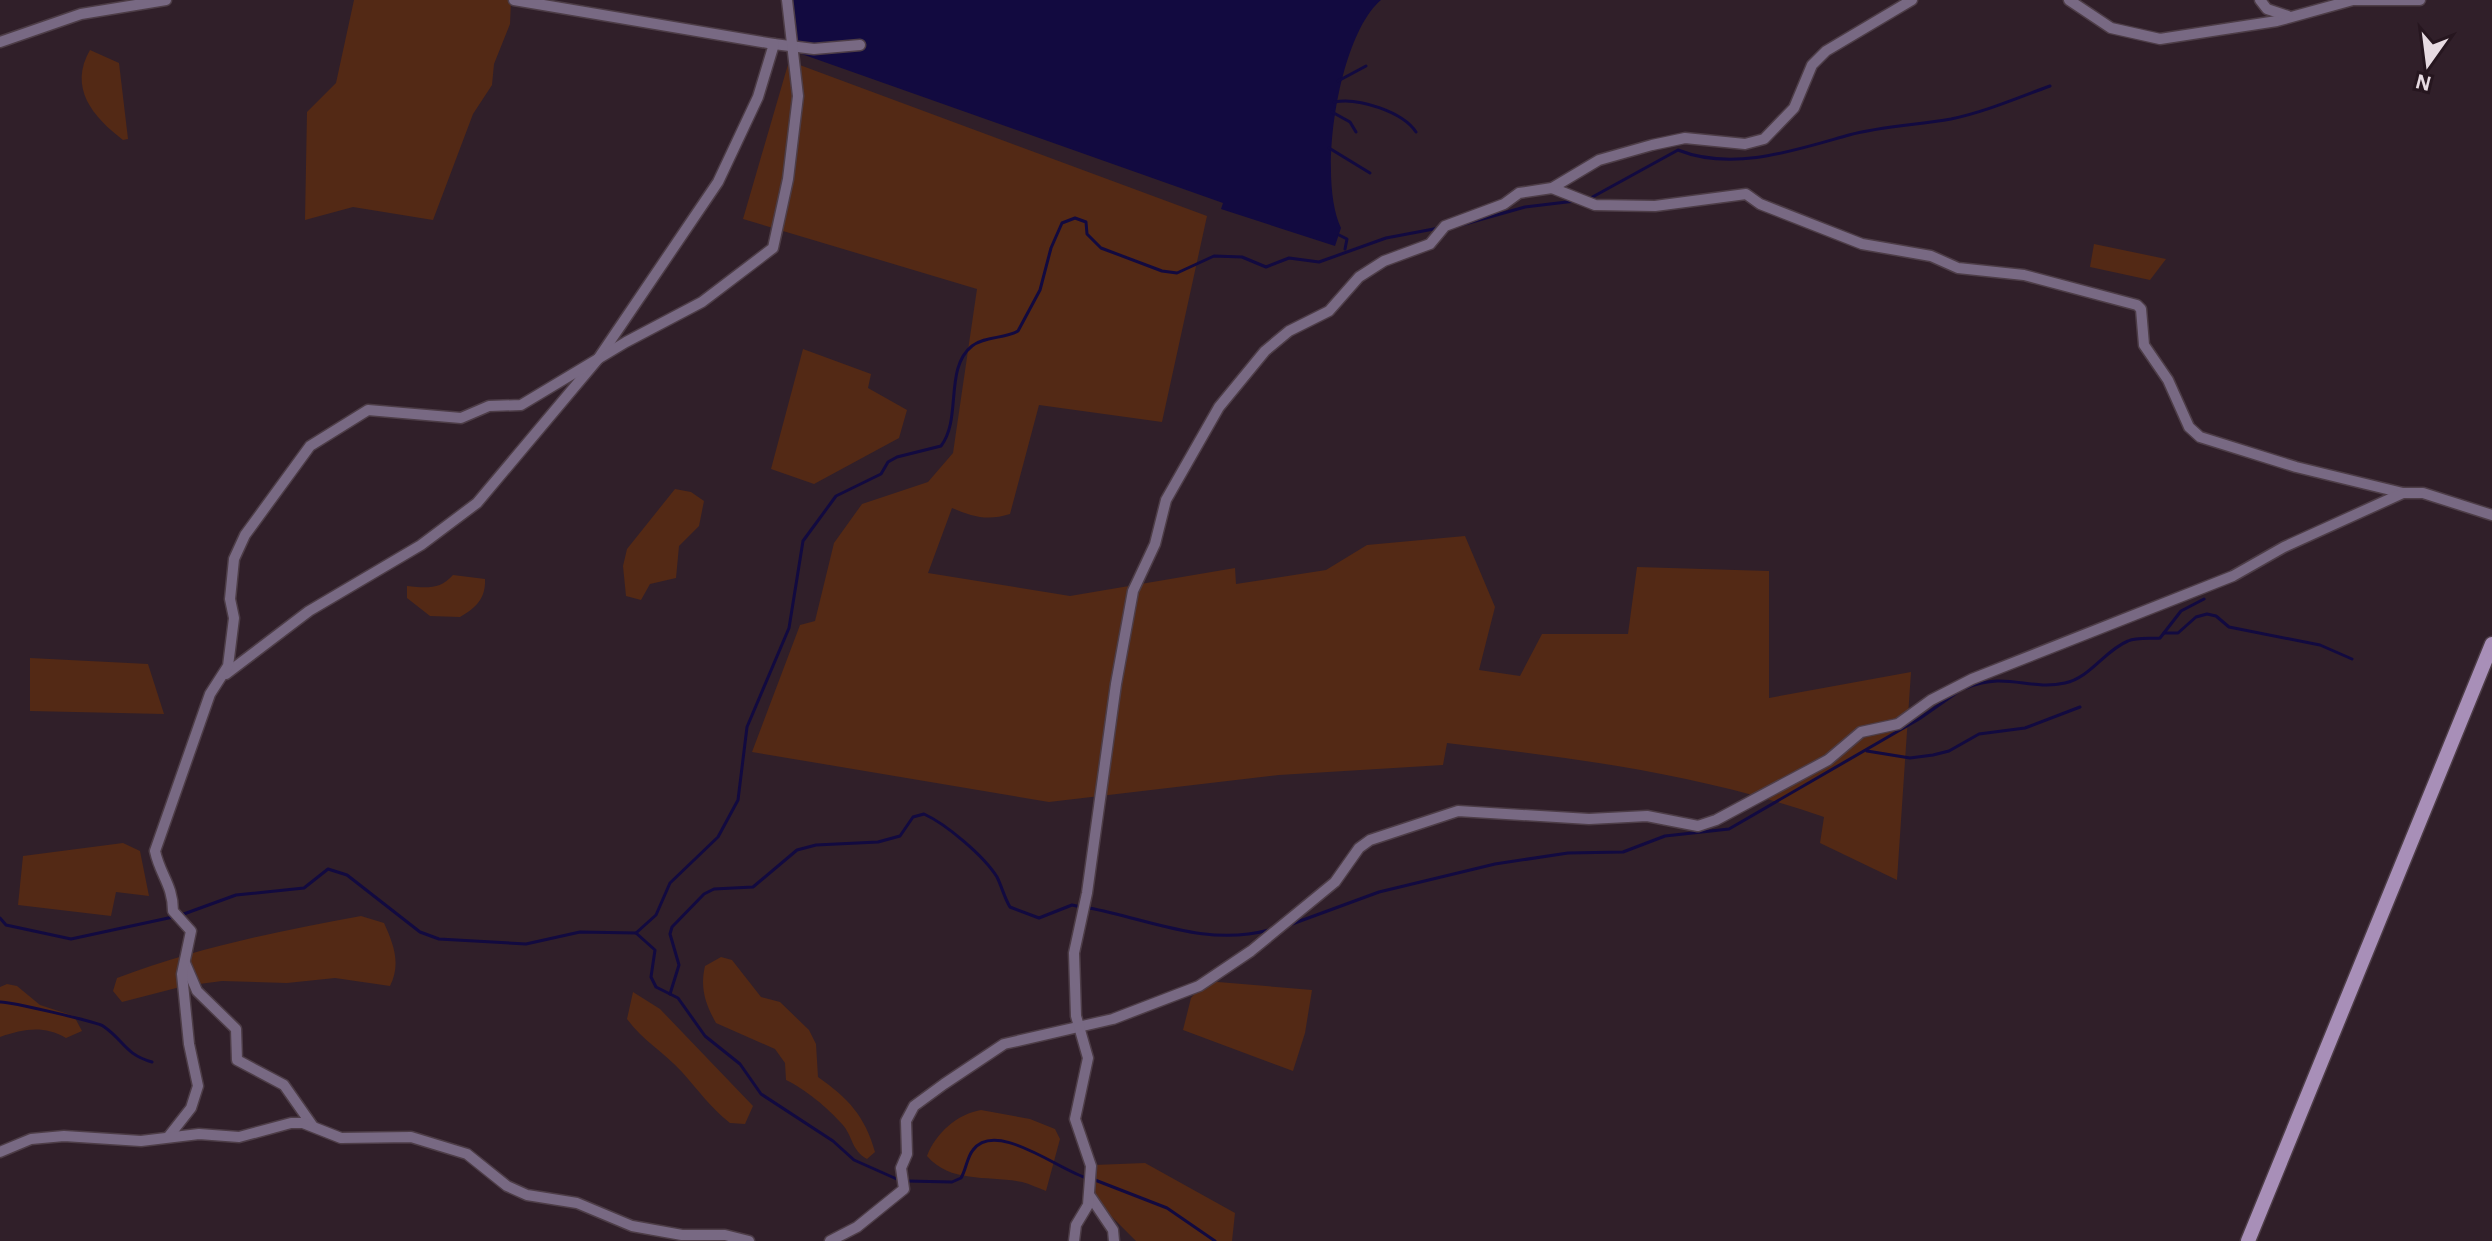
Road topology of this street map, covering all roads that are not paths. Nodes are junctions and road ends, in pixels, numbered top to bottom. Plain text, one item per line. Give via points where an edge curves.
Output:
1 (166, 0) edge
2 (514, 0) edge
3 (787, 0) edge
4 (1912, 0) edge
5 (2069, 0) edge
6 (2260, 0) edge
7 (2420, 0) edge
8 (2294, 17) junction
9 (0, 42) edge
10 (774, 44) junction
11 (860, 45) dead end
12 (792, 47) junction
13 (1552, 188) junction
14 (598, 359) junction
15 (2403, 493) junction
16 (2492, 515) edge
17 (2492, 644) edge
18 (224, 676) junction
19 (185, 963) junction
20 (1080, 1027) junction
21 (312, 1125) junction
22 (169, 1136) junction
23 (0, 1152) edge
24 (1090, 1196) junction
25 (749, 1241) edge
26 (830, 1241) edge
27 (1074, 1241) edge
28 (1114, 1241) edge
29 (2248, 1241) edge

1 - 9 street via 81,14
2 - 10 street
3 - 12 street
4 - 13 street via 1826,51 1812,65 1794,108 1764,139 1745,144 1685,138 1652,145 1599,160
5 - 8 street via 2111,28 2160,39
6 - 8 street via 2279,16
7 - 8 street via 2353,0
10 - 12 street
10 - 14 street via 758,97 718,182
11 - 12 street
12 - 14 street via 798,96 773,248 702,302
13 - 15 street via 1595,205 1655,206 1746,194 1862,244 1931,256 1958,268 2024,275 2137,305 2144,345 2168,380 2189,427 2200,437
13 - 20 street via 1519,193 1445,226 1430,244 1384,261 1359,277 1329,311 1289,331 1265,351 1219,407 1166,500 1155,544 1133,591 1116,684 1074,953
14 - 18 street via 477,503 421,545 309,611
14 - 18 street via 521,405 489,406 461,418 368,410 318,438 245,535 234,559 234,618
15 - 16 street via 2423,493
15 - 20 street via 2233,576 1972,679 1898,724 1861,732 1828,760 1716,820 1698,826 1647,816 1589,819 1458,811 1370,840 1335,882 1199,986
17 - 29 street
18 - 19 street via 210,694 155,851 175,894 173,911 191,931
19 - 21 street via 197,991 236,1029 237,1060 284,1085
19 - 22 street via 183,995 198,1086 191,1108
20 - 24 street via 1088,1058 1075,1119 1091,1166
20 - 26 street via 992,1049 914,1106 904,1131 904,1189 857,1227
21 - 22 street via 291,1123 239,1137
21 - 25 street via 341,1138 411,1137 467,1154 527,1195 577,1203 632,1226
22 - 23 street via 141,1141 31,1139
24 - 27 street
24 - 28 street via 1113,1230

